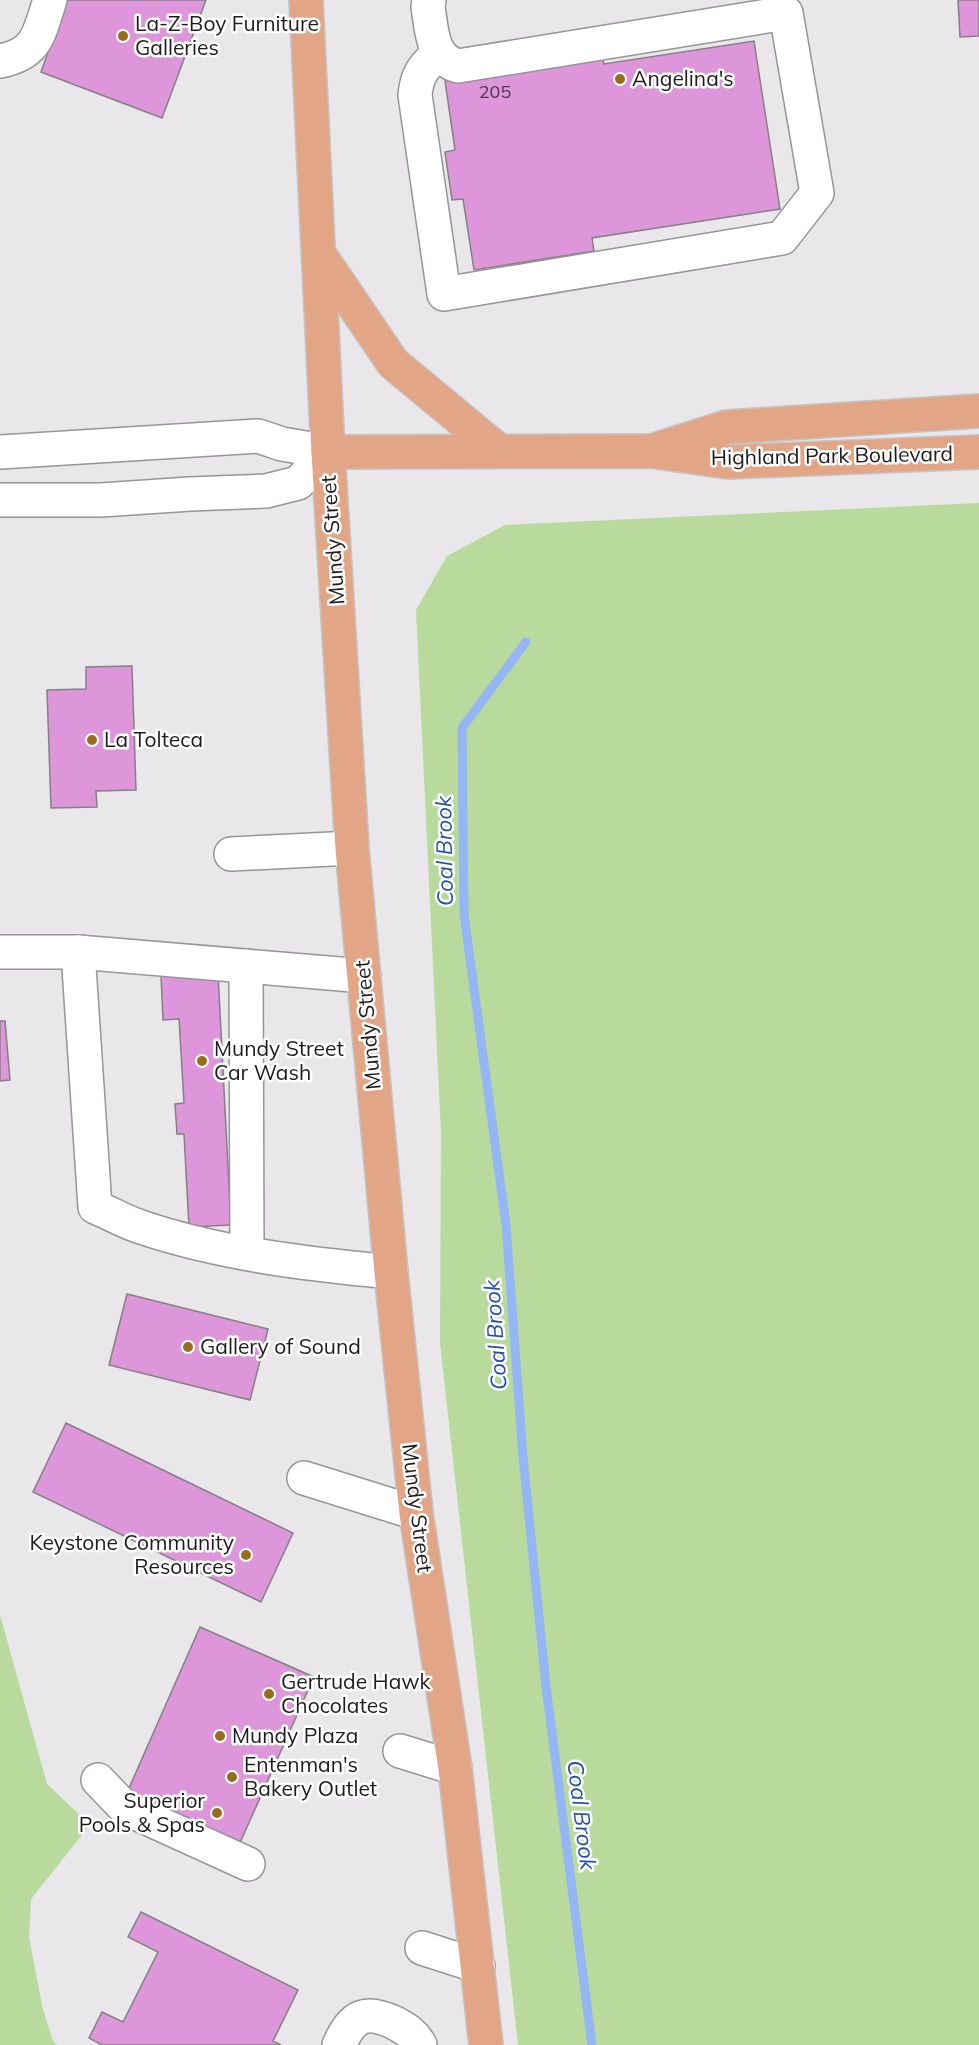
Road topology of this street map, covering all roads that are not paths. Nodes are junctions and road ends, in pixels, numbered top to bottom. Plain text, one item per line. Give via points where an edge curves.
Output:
1 (50, 0) edge
2 (306, 0) edge
3 (429, 0) edge
4 (785, 6) edge
5 (438, 53) junction
6 (0, 61) edge
7 (319, 254) junction
8 (979, 411) edge
9 (499, 451) junction
10 (650, 451) junction
11 (0, 452) edge
12 (328, 452) junction
13 (979, 452) edge
14 (0, 500) edge
15 (352, 848) junction
16 (231, 854) dead end
17 (0, 952) edge
18 (78, 952) junction
19 (246, 966) junction
20 (364, 976) junction
21 (247, 1252) junction
22 (391, 1272) junction
23 (304, 1478) dead end
24 (416, 1513) junction
25 (400, 1751) dead end
26 (455, 1768) junction
27 (98, 1780) dead end
28 (248, 1864) dead end
29 (422, 1948) dead end
30 (478, 1966) junction
31 (339, 2045) edge
32 (420, 2045) edge
33 (486, 2045) edge

1 - 6 lane via 39,34 29,50
2 - 7 main road, Mundy Street
3 - 5 lane
4 - 5 lane via 458,66
4 - 5 lane via 817,193 782,238 444,294 415,95 423,68
7 - 9 main road via 393,363
7 - 12 main road, Mundy Street
8 - 10 main road, Highland Park Boulevard via 727,427
9 - 10 main road, Highland Park Boulevard
9 - 12 main road, Highland Park Boulevard
10 - 13 main road, Highland Park Boulevard via 728,462
11 - 12 lane via 258,436
12 - 14 lane via 298,483 266,491 101,500
12 - 15 main road, Mundy Street
15 - 16 lane
15 - 20 main road, Mundy Street
17 - 18 lane
18 - 19 lane
18 - 21 lane via 95,1207 140,1227 205,1246
19 - 20 lane
19 - 21 lane
20 - 22 main road, Mundy Street
21 - 22 lane
22 - 24 main road, Mundy Street
23 - 24 lane
24 - 26 main road, Mundy Street
25 - 26 lane
26 - 30 main road, Mundy Street
27 - 28 lane via 125,1808
29 - 30 lane
30 - 33 main road, Mundy Street
31 - 32 lane via 355,2022 372,2014 405,2028

